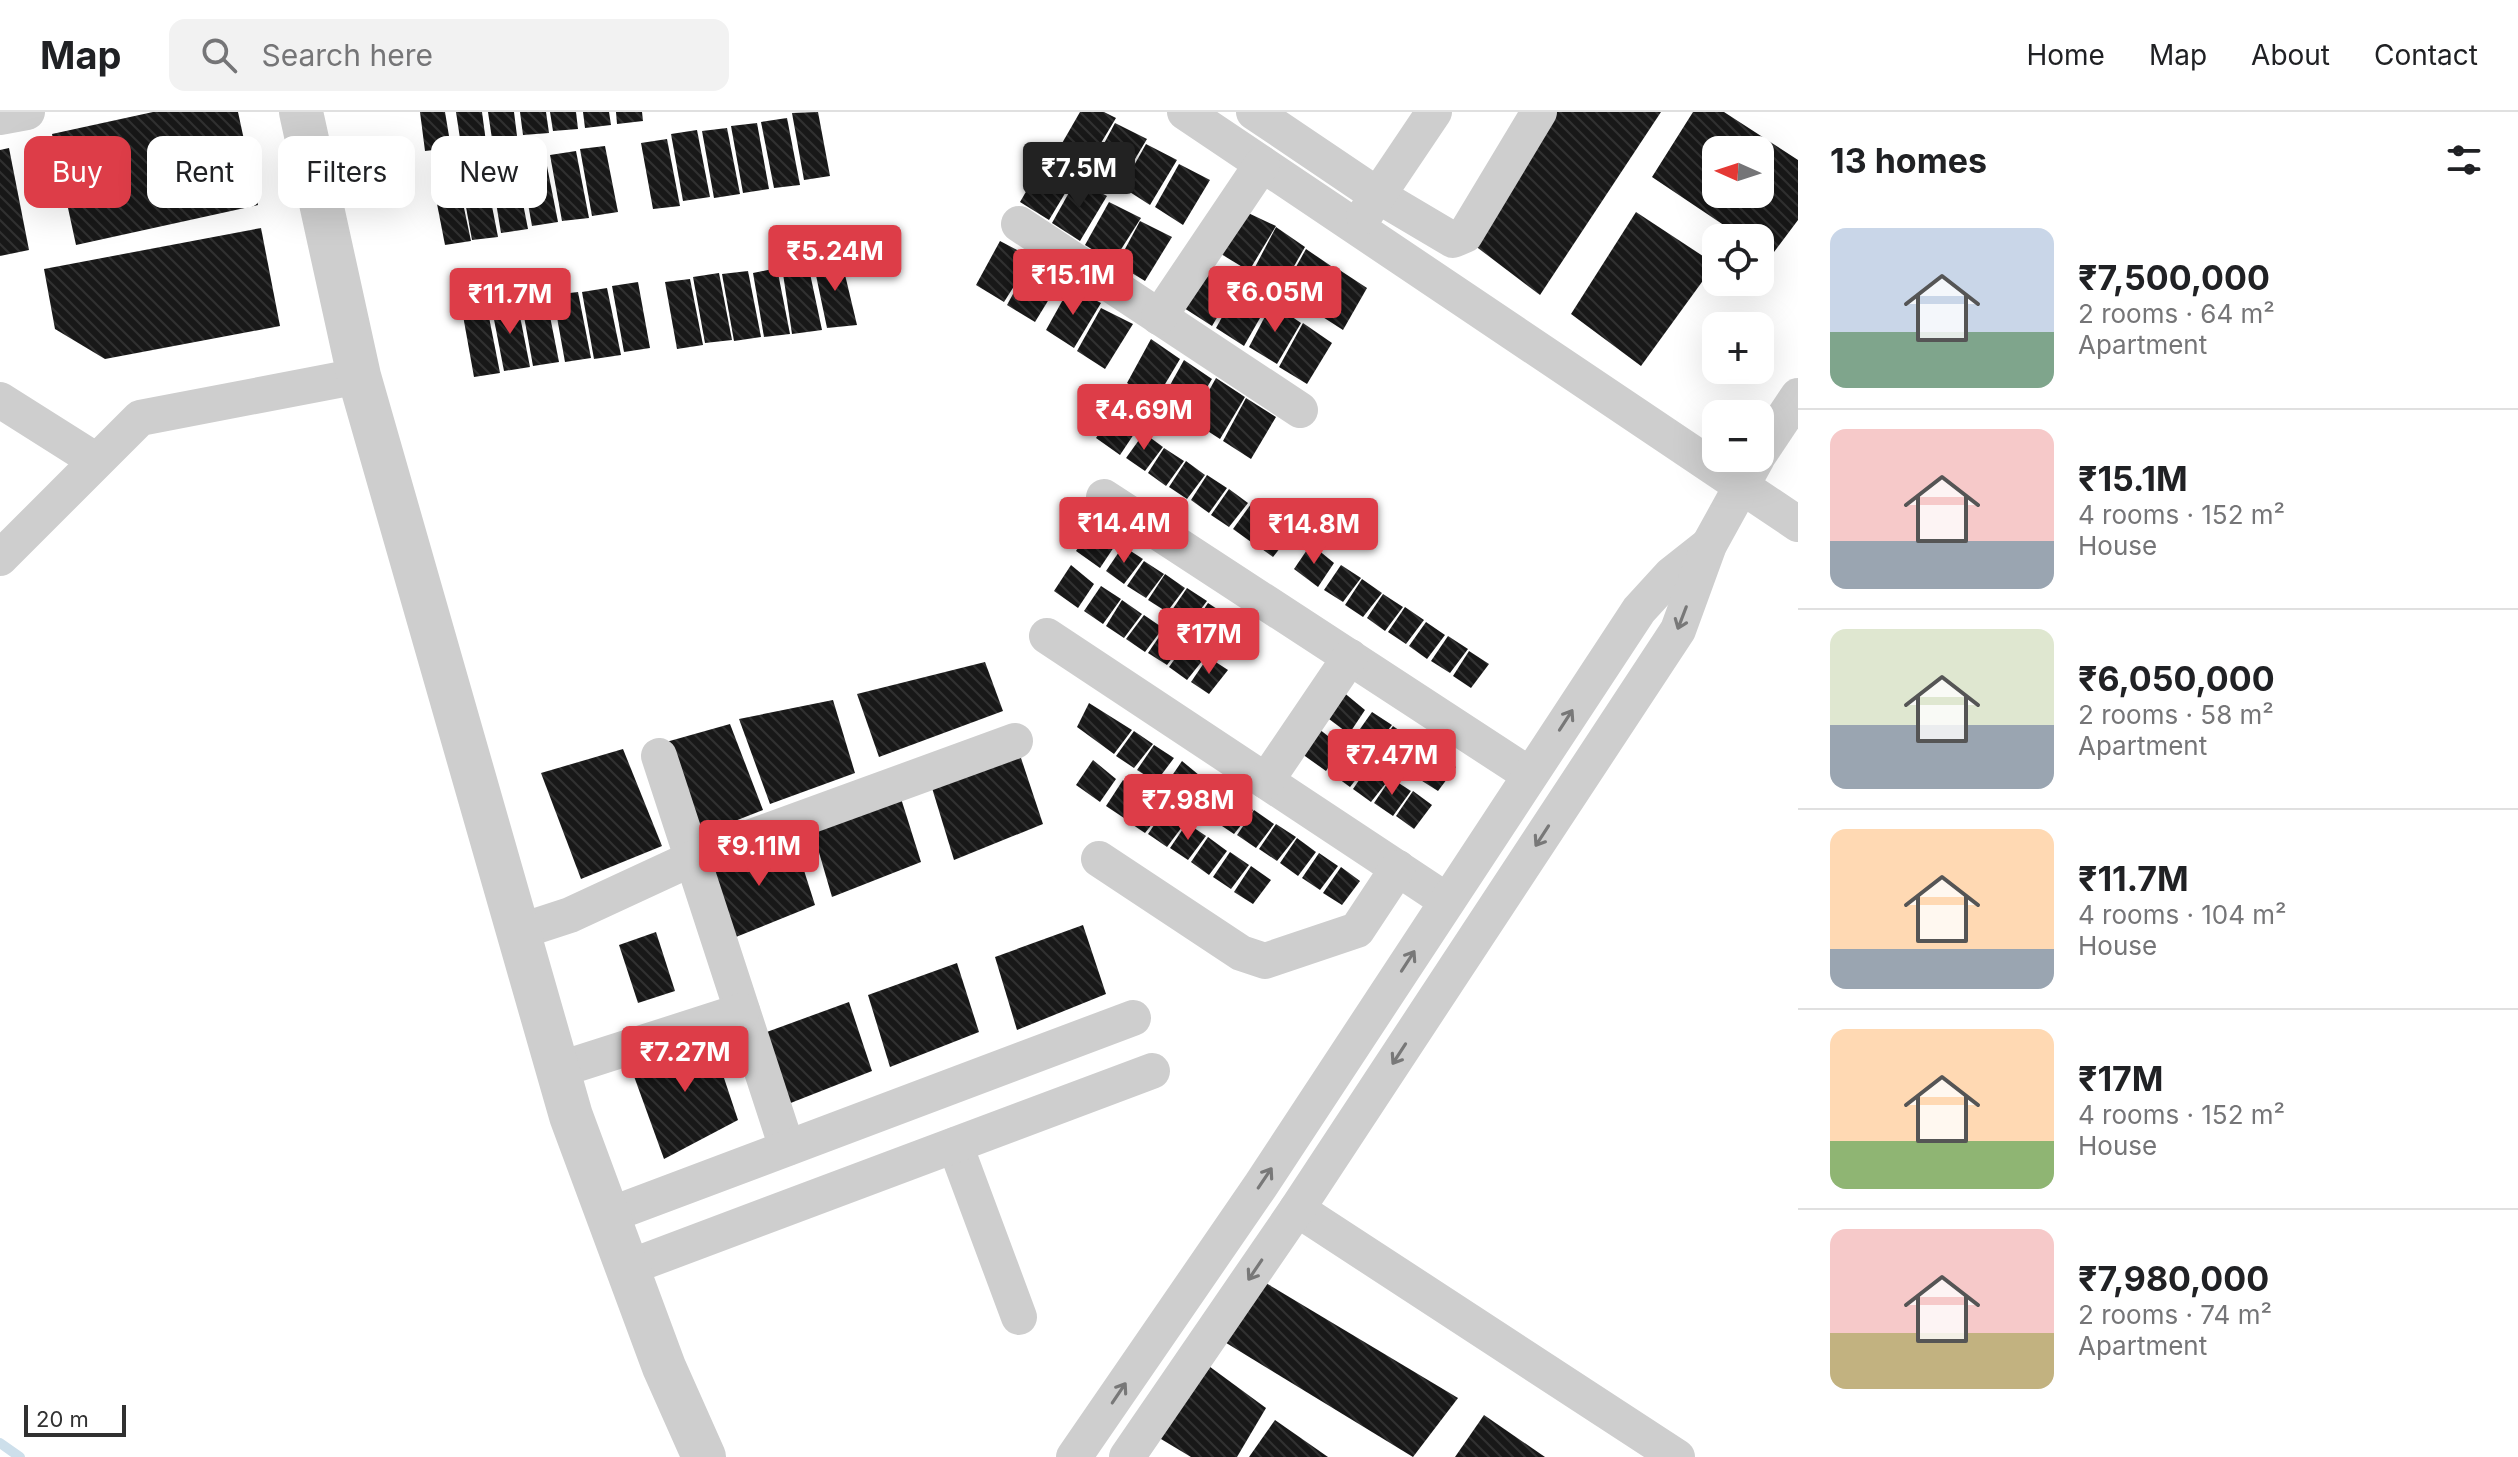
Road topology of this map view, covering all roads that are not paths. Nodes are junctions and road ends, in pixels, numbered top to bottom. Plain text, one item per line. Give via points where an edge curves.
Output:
1 (27, 112) edge
2 (301, 112) edge
3 (1185, 112) edge
4 (1254, 112) edge
5 (1433, 112) edge
6 (1539, 112) edge
7 (0, 117) edge
8 (1262, 164) junction
9 (1377, 195) junction
10 (1019, 224) dead end
11 (1357, 227) junction
12 (1159, 317) junction
13 (359, 376) junction
14 (1798, 396) edge
15 (0, 400) edge
16 (1300, 410) dead end
17 (1774, 432) edge
18 (1702, 435) edge
19 (95, 460) junction
20 (1748, 472) edge
21 (1757, 472) edge
22 (1104, 497) dead end
23 (1798, 524) edge
24 (1709, 545) junction
25 (0, 558) edge
26 (1047, 636) dead end
27 (1350, 657) junction
28 (1015, 741) dead end
29 (659, 756) dead end
30 (1530, 775) junction
31 (1266, 781) junction
32 (691, 859) junction
33 (1099, 859) dead end
34 (1398, 868) junction
35 (1447, 901) junction
36 (518, 932) junction
37 (742, 1011) junction
38 (1133, 1018) dead end
39 (558, 1070) junction
40 (1152, 1071) dead end
41 (955, 1145) junction
42 (787, 1148) junction
43 (1297, 1209) junction
44 (607, 1216) junction
45 (627, 1268) junction
46 (1019, 1317) dead end
47 (704, 1457) edge
48 (1074, 1457) edge
49 (1127, 1457) edge
50 (1677, 1457) edge

1 - 7 street
2 - 13 street
3 - 8 street
4 - 9 street
5 - 9 street
6 - 9 street via 1465,235 1453,240 1442,236
8 - 11 street
8 - 12 street
9 - 11 street
10 - 12 street
11 - 18 street
12 - 16 street
13 - 19 street via 140,418
13 - 36 street
14 - 17 street
15 - 19 street
19 - 25 street
20 - 24 street
21 - 23 street
22 - 27 street
30 -> 24 street via 1639,610
24 -> 43 street via 1678,630
26 - 31 street
27 - 30 street
27 - 31 street
28 - 32 street
29 - 32 street
30 - 35 street
31 - 34 street
32 - 36 street via 570,915
32 - 37 street
33 - 34 street via 1241,953 1265,961 1357,930
34 - 35 street
48 -> 35 street
36 - 39 street
37 - 39 street
37 - 42 street
38 - 42 street
39 - 44 street
40 - 41 street
41 - 45 street
41 - 46 street
42 - 44 street
43 -> 49 street
43 - 50 street
44 - 45 street
45 - 47 street

